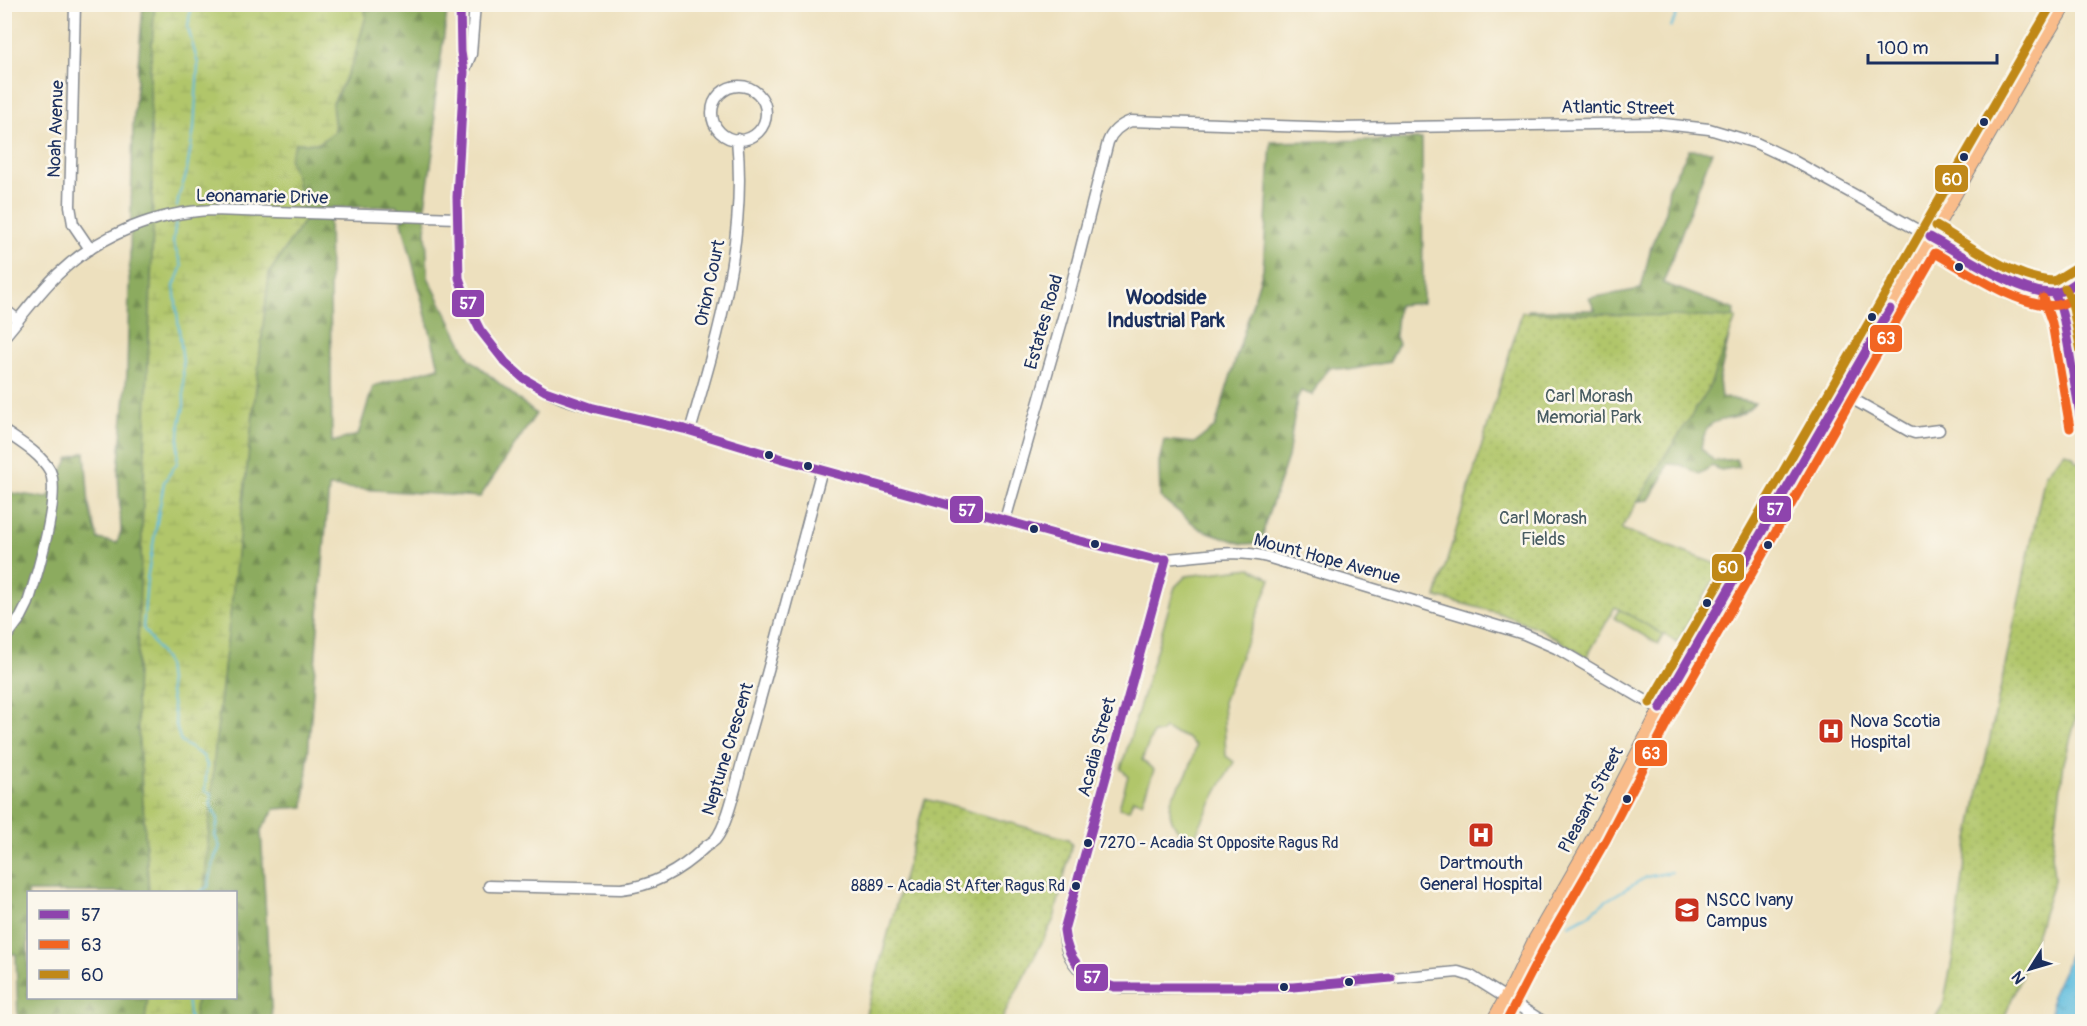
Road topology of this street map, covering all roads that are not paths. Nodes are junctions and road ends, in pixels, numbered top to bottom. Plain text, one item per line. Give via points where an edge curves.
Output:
1 (75, 4) edge
2 (459, 4) edge
3 (475, 4) edge
4 (2066, 4) edge
5 (464, 72) junction
6 (1113, 132) joint
7 (737, 139) junction
8 (457, 218) junction
9 (1930, 237) junction
10 (90, 249) junction
11 (2082, 277) edge
12 (4, 309) edge
13 (18, 320) junction
14 (4, 337) edge
15 (1842, 393) junction
16 (1939, 430) dead end
17 (4, 431) edge
18 (690, 431) junction
19 (822, 470) junction
20 (1005, 520) junction
21 (1166, 560) junction
22 (4, 640) edge
23 (1660, 709) junction
24 (489, 886) dead end
25 (1506, 998) junction
26 (1492, 1022) edge
27 (1544, 1022) edge

1 - 10 street, Noah Avenue via 70,206 73,224
2 - 5 street, Mount Hope Avenue
3 - 5 street, Mount Hope Avenue via 471,54
4 - 9 main road, Pleasant Street
5 - 8 street, Mount Hope Avenue
6 - 9 street, Atlantic Street via 1124,123 1137,120 1339,128 1680,125 1756,143
6 - 20 street, Estates Road
7 - 7 street via 754,135 765,119 763,100 748,87 727,89 714,102 715,125 721,133
7 - 18 street, Orion Court via 741,171 733,263
8 - 10 street, Leonamarie Drive via 204,211 152,220
8 - 18 street, Mount Hope Avenue via 463,294 480,330 505,362 523,378 564,399
9 - 11 street, Atlantic Street via 2035,292 2054,293 2069,288
9 - 15 main road, Pleasant Street
10 - 13 street, Leonamarie Drive via 57,276
12 - 13 street
13 - 14 street, Leonamarie Drive
15 - 16 street via 1909,431
15 - 23 main road, Pleasant Street
17 - 22 street via 44,463 53,480 54,495 28,603
18 - 19 street, Mount Hope Avenue
19 - 20 street, Mount Hope Avenue
19 - 24 street, Neptune Crescent via 727,815 714,841 674,872 637,888
20 - 21 street, Mount Hope Avenue via 1129,554
21 - 23 street, Mount Hope Avenue via 1256,554 1503,627 1556,648
21 - 25 street, Acadia Street via 1064,930 1066,947 1078,968 1096,982 1124,987 1293,987 1458,972
23 - 25 main road, Pleasant Street
25 - 26 main road, Pleasant Street
25 - 27 street, Acadia Street

